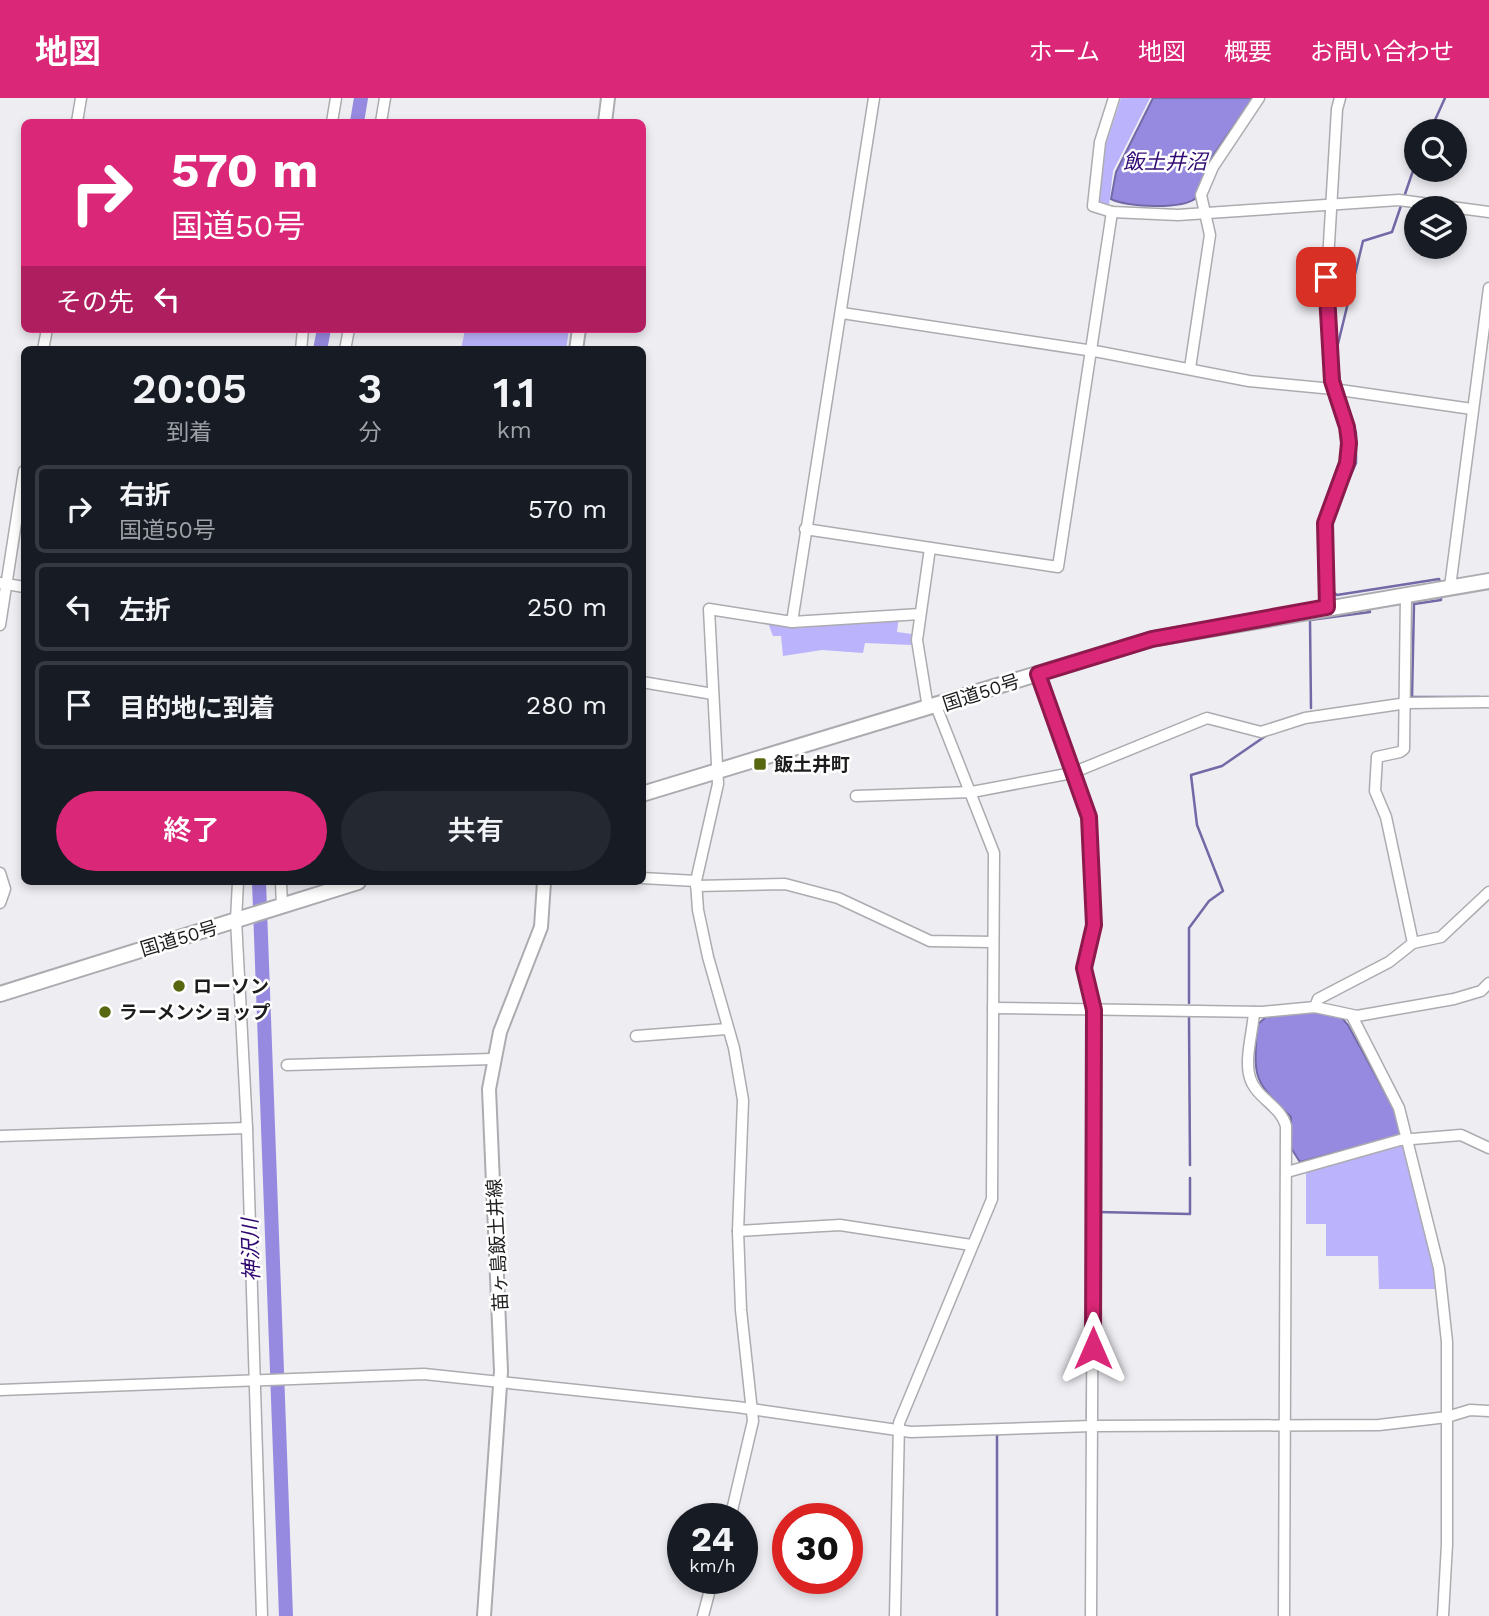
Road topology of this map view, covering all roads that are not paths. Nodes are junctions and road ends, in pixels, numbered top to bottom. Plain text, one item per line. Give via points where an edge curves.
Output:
1 (81, 98) edge
2 (336, 98) edge
3 (385, 98) edge
4 (608, 98) edge
5 (874, 98) edge
6 (1114, 98) edge
7 (1259, 98) edge
8 (1340, 98) edge
9 (78, 119) edge
10 (332, 119) edge
11 (382, 119) edge
12 (605, 119) edge
13 (1331, 206) junction
14 (1112, 212) junction
15 (1489, 212) edge
16 (1206, 215) junction
17 (1489, 288) edge
18 (842, 313) junction
19 (1090, 352) junction
20 (1190, 368) junction
21 (1333, 389) junction
22 (1472, 409) junction
23 (21, 487) edge
24 (805, 529) junction
25 (930, 548) junction
26 (1489, 581) edge
27 (3, 584) edge
28 (21, 587) edge
29 (1450, 587) junction
30 (1406, 594) junction
31 (1327, 607) junction
32 (920, 614) junction
33 (792, 622) junction
34 (0, 625) edge
35 (1038, 674) junction
36 (646, 683) edge
37 (713, 694) junction
38 (1489, 702) edge
39 (1407, 703) junction
40 (932, 707) junction
41 (716, 772) junction
42 (1072, 773) junction
43 (972, 792) junction
44 (646, 793) edge
45 (856, 796) dead end
46 (0, 873) edge
47 (646, 878) edge
48 (696, 883) junction
49 (238, 885) edge
50 (281, 885) edge
51 (349, 885) edge
52 (544, 885) edge
53 (1489, 892) edge
54 (0, 903) edge
55 (279, 907) junction
56 (240, 918) junction
57 (992, 942) junction
58 (1413, 943) junction
59 (1489, 983) edge
60 (0, 994) edge
61 (1315, 1006) junction
62 (993, 1008) junction
63 (1094, 1010) junction
64 (1254, 1012) junction
65 (1352, 1016) junction
66 (727, 1029) junction
67 (636, 1037) dead end
68 (492, 1059) junction
69 (287, 1065) dead end
70 (247, 1128) junction
71 (0, 1136) edge
72 (1406, 1140) junction
73 (1489, 1148) edge
74 (1287, 1172) junction
75 (738, 1231) junction
76 (971, 1245) junction
77 (260, 1379) junction
78 (501, 1382) junction
79 (0, 1390) edge
80 (752, 1409) junction
81 (1489, 1411) edge
82 (1447, 1417) junction
83 (1285, 1425) junction
84 (1092, 1426) junction
85 (900, 1431) junction
86 (734, 1503) edge
87 (709, 1594) edge
88 (262, 1616) edge
89 (484, 1616) edge
90 (703, 1616) edge
91 (895, 1616) edge
92 (1091, 1616) edge
93 (1284, 1616) edge
94 (1443, 1616) edge

1 - 9 street
2 - 10 street
3 - 11 street
4 - 12 main road
5 - 18 street
6 - 14 street via 1100,142 1093,206
7 - 16 street via 1205,184 1201,205
8 - 13 street
13 - 15 street via 1399,200
13 - 16 street
13 - 21 street via 1326,294
14 - 16 street
14 - 19 street
16 - 20 street via 1210,235
17 - 22 street
18 - 19 street
18 - 24 street
19 - 20 street
19 - 25 street via 1058,567
20 - 21 street via 1249,381
21 - 22 street
21 - 31 street via 1347,427 1348,450 1325,523
22 - 29 street
23 - 27 street
24 - 25 street
24 - 33 street
25 - 32 street
26 - 29 highway, 国道50号
27 - 28 street
27 - 34 street
29 - 30 highway, 国道50号
30 - 31 highway, 国道50号
30 - 39 street
31 - 35 highway, 国道50号 via 1152,639
32 - 33 street
32 - 40 street via 917,640
33 - 37 street via 709,609
35 - 40 highway, 国道50号
35 - 42 street
36 - 37 street
37 - 41 street
38 - 39 street
39 - 42 street via 1305,718 1261,732 1207,718
39 - 58 street via 1404,749 1377,757 1375,783
40 - 41 highway, 国道50号
40 - 43 street
41 - 44 highway, 国道50号
41 - 48 street via 718,784
42 - 43 street
42 - 63 street via 1089,817 1094,925 1084,968
43 - 45 street
43 - 57 street via 994,853
46 - 54 street via 5,889
47 - 48 street
48 - 57 street via 785,884 838,898 930,942
48 - 66 street via 707,954
49 - 56 street
50 - 55 street
51 - 55 highway, 国道50号
52 - 68 main road, 苗ヶ島飯土井線 via 541,927
53 - 58 street via 1441,937
55 - 56 highway, 国道50号
56 - 60 highway, 国道50号
56 - 70 street
57 - 62 street
58 - 61 street via 1318,999
59 - 65 street via 1480,991 1454,999
61 - 64 street
61 - 65 street
62 - 63 street
62 - 76 street via 992,1199
63 - 64 street
63 - 84 street
64 - 74 street via 1250,1078 1284,1119
65 - 72 street via 1393,1096
66 - 67 street
66 - 75 street via 743,1100
68 - 69 street
68 - 78 main road, 苗ヶ島飯土井線 via 489,1089
70 - 71 street
70 - 77 street
72 - 73 street via 1461,1135
72 - 74 street
72 - 82 street via 1438,1268 1447,1342
74 - 83 street
75 - 76 street via 841,1225
75 - 80 street
76 - 85 street via 903,1407
77 - 78 street via 424,1374
77 - 79 street
77 - 88 street
78 - 80 street
78 - 89 main road, 苗ヶ島飯土井線
80 - 85 street
80 - 86 street via 750,1442
81 - 82 street via 1470,1410
82 - 83 street via 1379,1425
82 - 94 street
83 - 84 street
83 - 93 street
84 - 85 street
84 - 92 street
85 - 91 street
87 - 90 street

